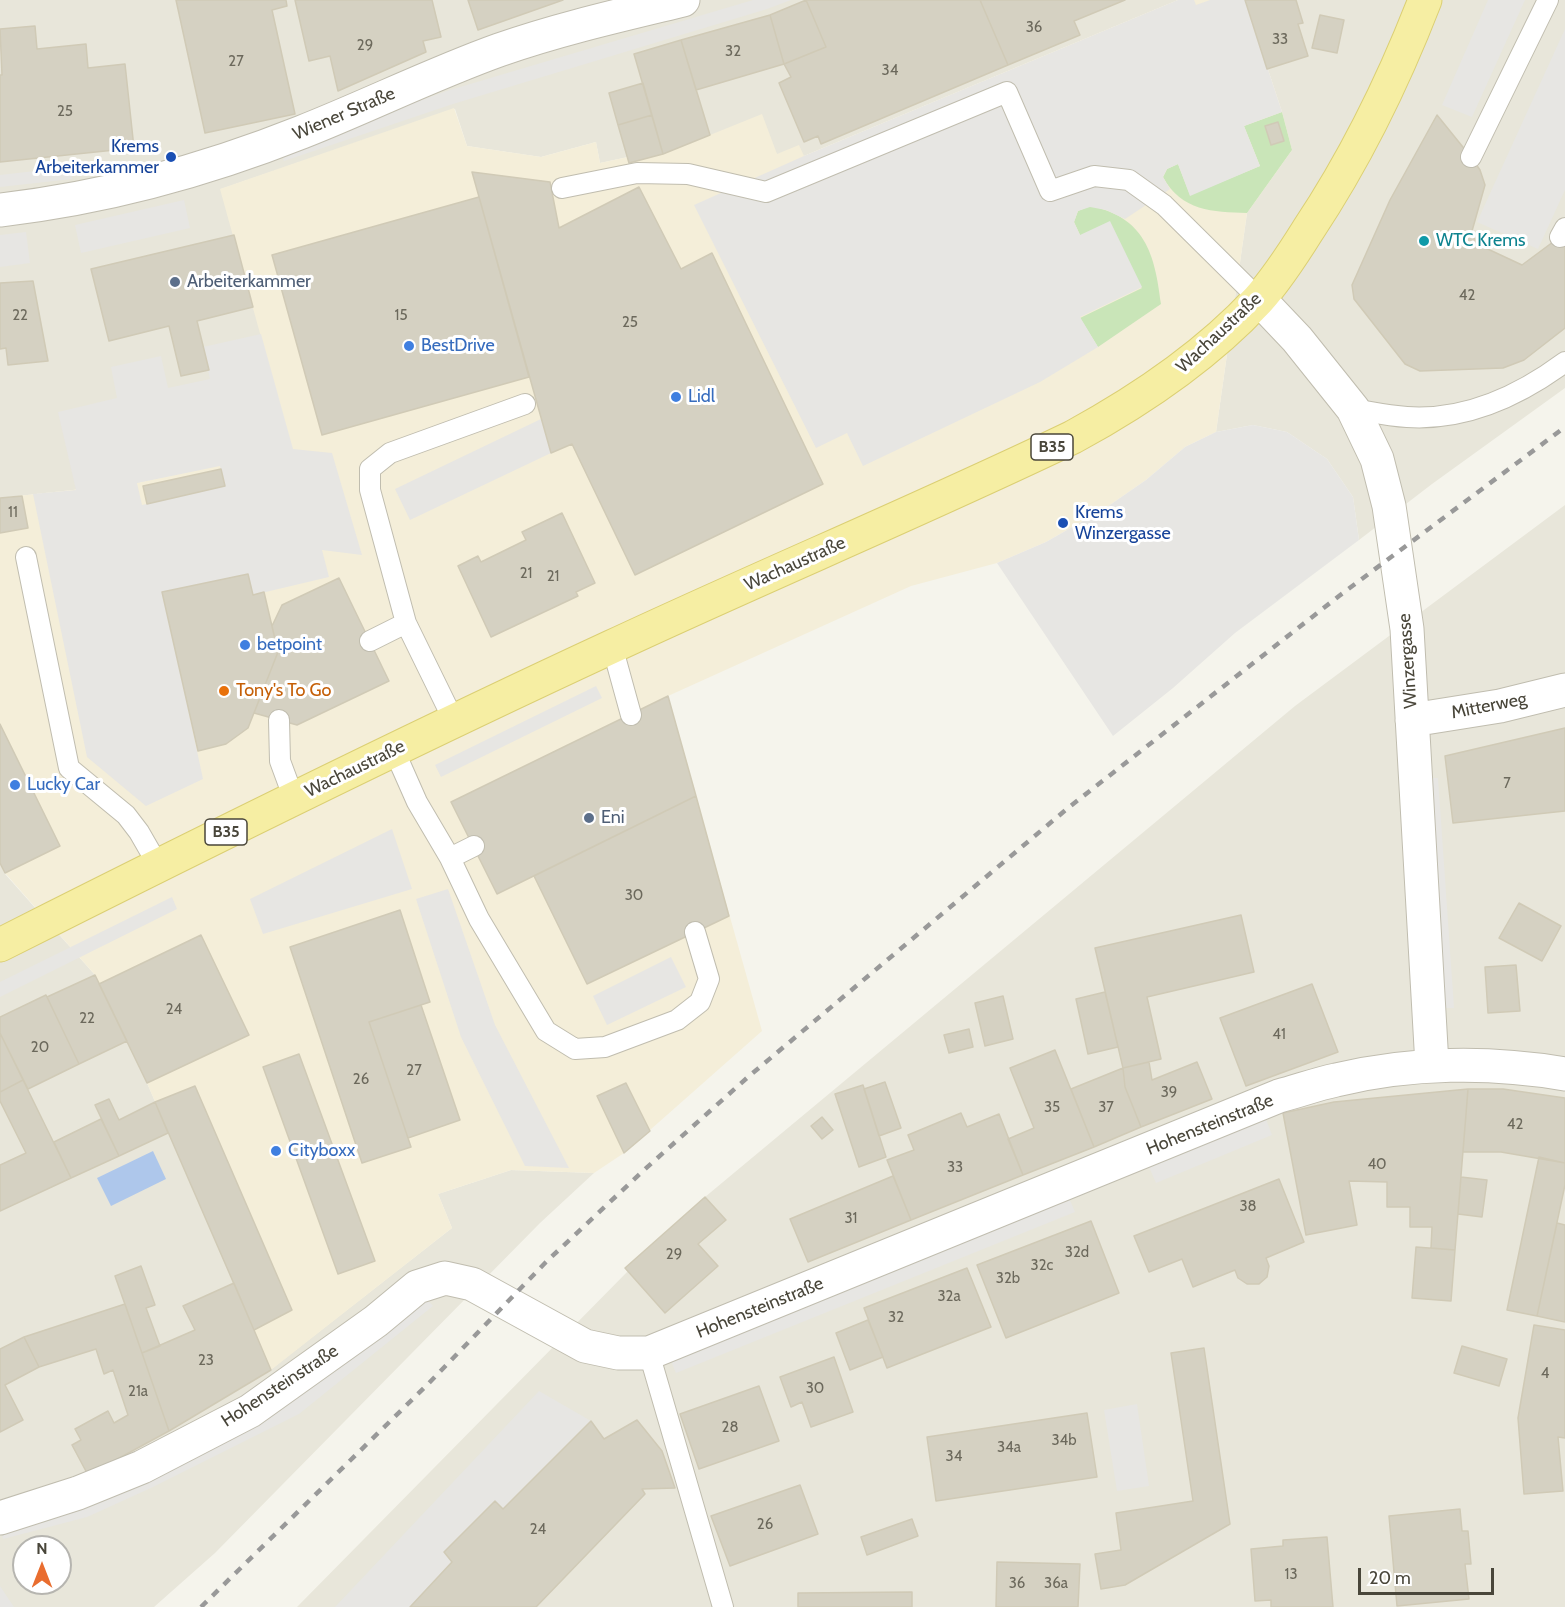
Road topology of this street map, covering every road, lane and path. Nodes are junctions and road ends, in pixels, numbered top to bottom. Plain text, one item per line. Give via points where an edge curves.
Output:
1 (683, 0) edge
2 (1425, 0) edge
3 (1548, 0) edge
4 (1471, 157) dead end
5 (562, 188) dead end
6 (0, 210) edge
7 (1259, 299) junction
8 (1565, 362) edge
9 (525, 404) dead end
10 (1353, 409) junction
11 (26, 557) dead end
12 (406, 623) junction
13 (369, 641) dead end
14 (612, 646) junction
15 (1565, 690) edge
16 (631, 715) dead end
17 (279, 720) dead end
18 (1412, 720) junction
19 (454, 721) junction
20 (394, 750) junction
21 (294, 799) junction
22 (474, 846) dead end
23 (450, 858) junction
24 (158, 865) junction
25 (695, 932) dead end
26 (0, 945) edge
27 (1432, 1065) junction
28 (1565, 1074) edge
29 (649, 1353) junction
30 (0, 1518) edge
31 (723, 1607) edge

1 - 6 street, Wiener Straße via 500,50 233,158 56,203
2 - 7 main road, Wachaustraße / B35 via 1365,135 1293,254
3 - 4 lane
5 - 7 lane via 637,173 688,174 766,192 1007,92 1050,191 1094,176 1129,180 1164,205
7 - 10 street, Winzergasse
7 - 14 main road, Wachaustraße / B35 via 1167,380 1073,437
8 - 10 lane via 1538,382 1496,403 1456,415 1408,417
9 - 12 lane via 390,453 370,469 369,490
10 - 18 street, Winzergasse via 1377,459 1389,506 1407,629
11 - 24 lane via 69,768 126,815
12 - 13 lane
12 - 19 lane
14 - 16 lane
14 - 19 main road, Wachaustraße / B35
15 - 18 street, Mitterweg via 1500,706
17 - 21 lane via 280,761
18 - 27 street, Winzergasse
19 - 20 main road, Wachaustraße / B35
20 - 21 main road, Wachaustraße / B35
20 - 23 lane via 417,802
21 - 24 main road, Wachaustraße / B35
22 - 23 lane
23 - 25 lane via 479,919 546,1031 575,1049 605,1047 636,1036 677,1020 700,1002 709,979
24 - 26 main road, Wachaustraße / B35
27 - 28 street, Hohensteinstraße
27 - 29 street, Hohensteinstraße via 1336,1080 1279,1096
29 - 30 street, Hohensteinstraße via 618,1353 585,1346 472,1284 445,1278 417,1287 376,1321 250,1410 142,1467
29 - 31 lane

